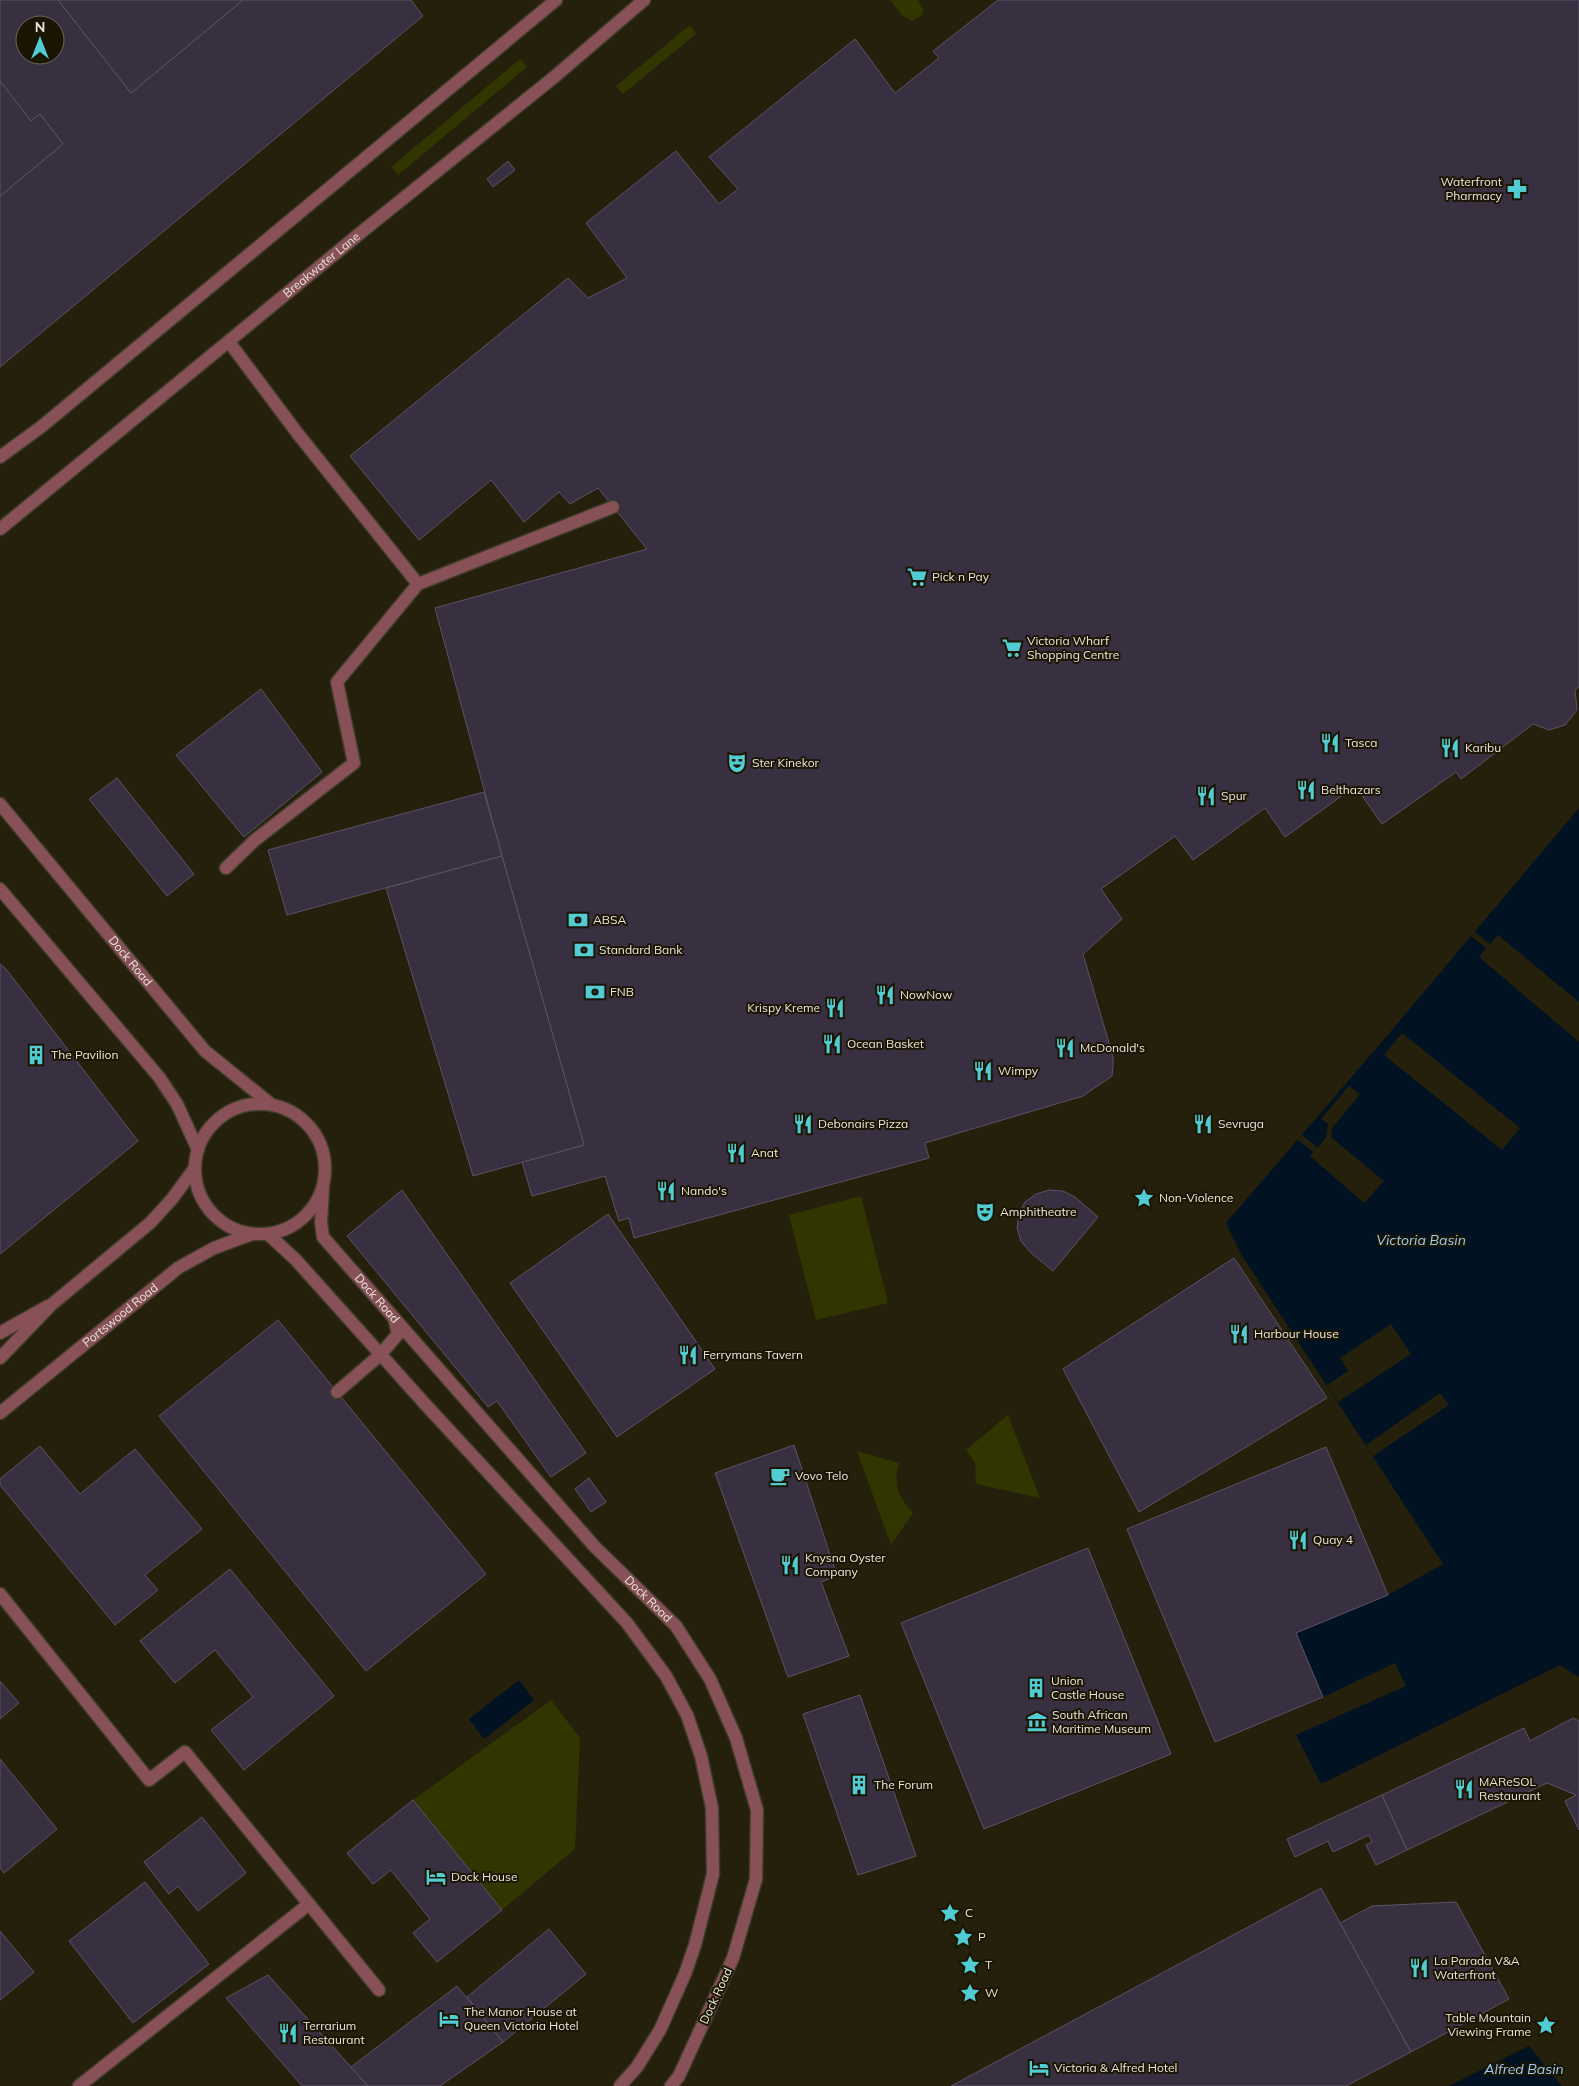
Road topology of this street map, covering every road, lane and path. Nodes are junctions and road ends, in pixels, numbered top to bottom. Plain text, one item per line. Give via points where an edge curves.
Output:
1 (556, 0) edge
2 (644, 0) edge
3 (229, 342) junction
4 (0, 457) edge
5 (613, 507) dead end
6 (0, 529) edge
7 (418, 584) junction
8 (0, 804) edge
9 (226, 868) dead end
10 (0, 889) edge
11 (272, 1105) junction
12 (198, 1150) junction
13 (194, 1169) junction
14 (323, 1188) junction
15 (252, 1234) junction
16 (268, 1234) junction
17 (51, 1305) junction
18 (394, 1318) junction
19 (0, 1333) edge
20 (380, 1355) junction
21 (0, 1358) edge
22 (337, 1392) dead end
23 (0, 1413) edge
24 (0, 1594) edge
25 (309, 1904) junction
26 (379, 1990) dead end
27 (79, 2086) edge
28 (620, 2086) edge
29 (671, 2086) edge

1 - 4 street via 48,421
2 - 3 street, Breakwater Lane
3 - 6 street, Breakwater Lane
3 - 7 street
5 - 7 street
7 - 9 street via 337,682 354,763 255,840
8 - 11 street, Dock Road via 205,1051
10 - 12 street via 159,1077 177,1104
11 - 12 street via 254,1104 225,1114 206,1133
11 - 14 street via 298,1116 316,1134 325,1160
12 - 13 street
13 - 15 street via 199,1192 211,1212 230,1227
13 - 17 street via 150,1223
14 - 16 street via 315,1205 302,1219
14 - 18 street, Dock Road via 321,1222 324,1237
15 - 16 street
15 - 23 street, Portswood Road via 214,1248 178,1268
16 - 20 street via 296,1260
17 - 19 street
17 - 21 street
18 - 20 street via 398,1334
18 - 29 street, Dock Road via 595,1547 676,1626 710,1679 736,1738 757,1810 756,1879 733,1958 679,2076
20 - 22 street
20 - 28 street via 627,1623 666,1676 687,1715 712,1808 713,1874 685,1974 660,2030 637,2067
24 - 25 street via 149,1780 184,1752
25 - 26 street
25 - 27 street

